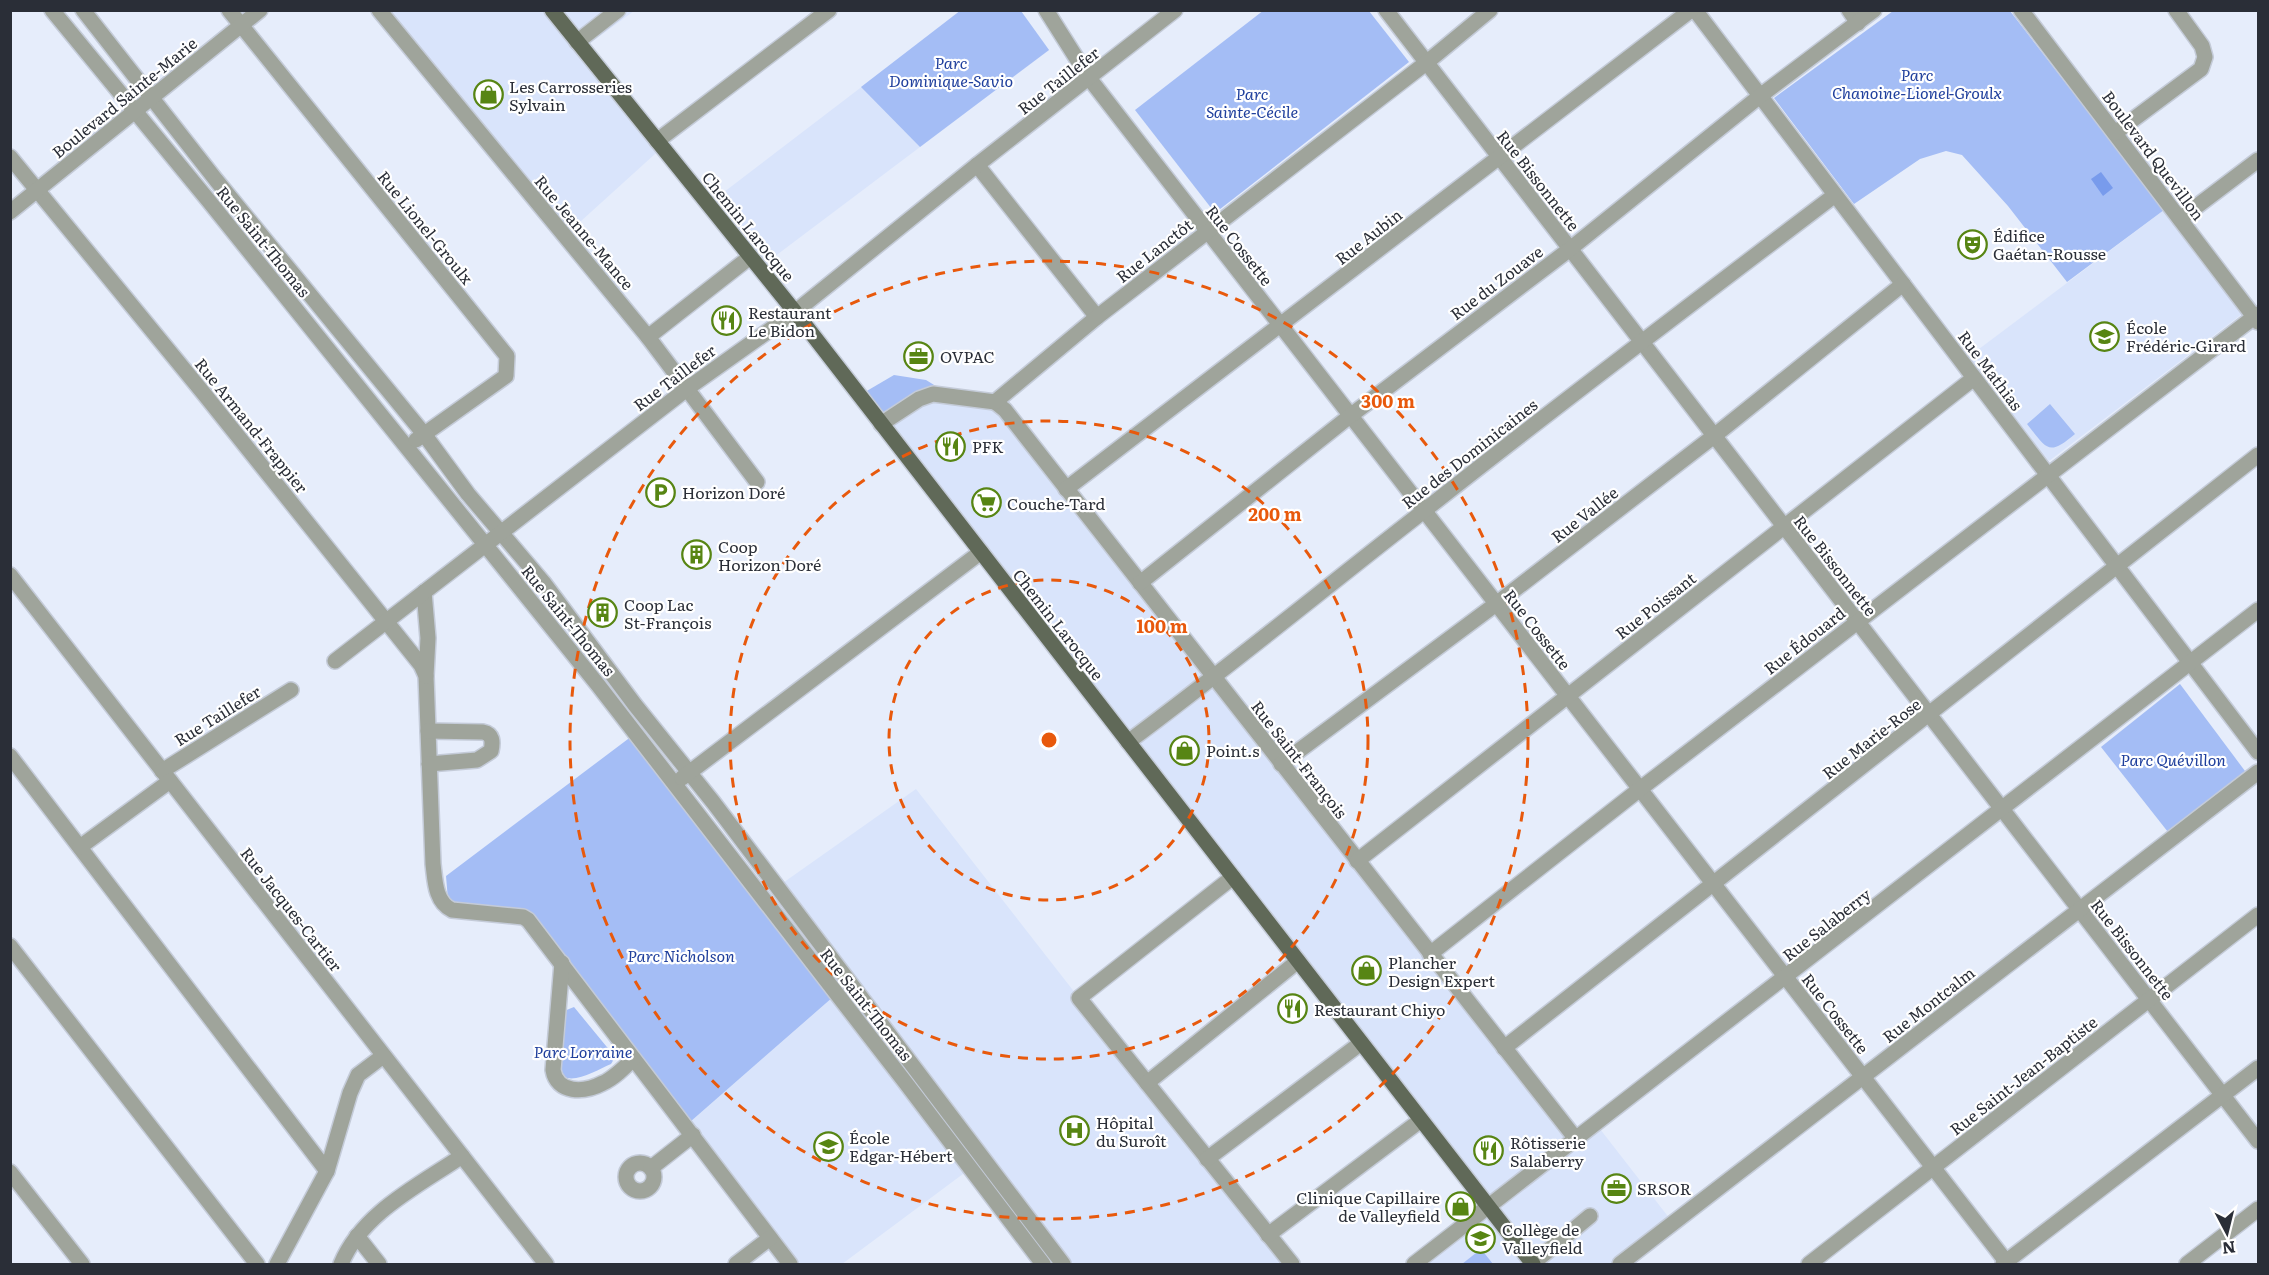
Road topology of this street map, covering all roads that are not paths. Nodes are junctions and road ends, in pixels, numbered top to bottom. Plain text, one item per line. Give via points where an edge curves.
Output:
1 (52, 10) edge
2 (83, 10) edge
3 (229, 10) edge
4 (260, 10) edge
5 (379, 10) edge
6 (552, 10) edge
7 (618, 10) edge
8 (829, 10) edge
9 (1046, 10) edge
10 (1175, 10) edge
11 (1386, 10) edge
12 (1490, 10) edge
13 (1693, 10) edge
14 (1874, 10) edge
15 (2021, 10) edge
16 (2176, 10) edge
17 (1854, 17) edge
18 (241, 26) junction
19 (577, 42) junction
20 (1426, 63) junction
21 (1089, 78) junction
22 (1760, 96) junction
23 (152, 98) junction
24 (134, 112) junction
25 (2115, 134) junction
26 (657, 141) junction
27 (10, 157) edge
28 (1499, 157) junction
29 (2259, 160) edge
30 (977, 165) junction
31 (38, 190) junction
32 (1835, 195) junction
33 (10, 212) edge
34 (2180, 219) junction
35 (1208, 232) junction
36 (1570, 249) junction
37 (750, 257) junction
38 (1903, 284) junction
39 (795, 312) junction
40 (1097, 317) junction
41 (2257, 318) edge
42 (1281, 326) junction
43 (648, 337) junction
44 (1641, 341) junction
45 (1974, 378) junction
46 (688, 388) junction
47 (995, 402) junction
48 (1350, 416) junction
49 (881, 424) junction
50 (424, 434) junction
51 (1714, 435) junction
52 (406, 446) junction
53 (2259, 455) edge
54 (2049, 476) junction
55 (757, 482) dead end
56 (1066, 489) junction
57 (1424, 510) junction
58 (1785, 527) junction
59 (500, 532) junction
60 (485, 545) junction
61 (981, 552) junction
62 (2117, 566) junction
63 (10, 575) edge
64 (1140, 583) junction
65 (424, 592) junction
66 (1496, 604) junction
67 (2259, 610) edge
68 (386, 621) junction
69 (1858, 621) junction
70 (335, 661) dead end
71 (2191, 663) junction
72 (426, 676) junction
73 (1214, 678) junction
74 (291, 690) dead end
75 (1567, 695) junction
76 (1929, 714) junction
77 (428, 731) junction
78 (1128, 742) junction
79 (2259, 752) edge
80 (10, 756) edge
81 (429, 764) junction
82 (1281, 764) junction
83 (2259, 772) edge
84 (689, 773) junction
85 (166, 776) junction
86 (674, 784) junction
87 (1640, 789) junction
88 (2003, 810) junction
89 (80, 847) junction
90 (1357, 861) junction
91 (1233, 877) junction
92 (1714, 885) junction
93 (2080, 910) junction
94 (2259, 915) edge
95 (10, 946) edge
96 (1430, 954) junction
97 (1298, 962) junction
98 (562, 963) junction
99 (1786, 978) junction
100 (849, 984) junction
101 (836, 993) junction
102 (2150, 1000) junction
103 (1361, 1043) junction
104 (1504, 1048) junction
105 (383, 1056) junction
106 (633, 1059) junction
107 (2259, 1068) edge
108 (1863, 1077) junction
109 (1146, 1083) junction
110 (2223, 1095) junction
111 (1421, 1120) junction
112 (693, 1136) junction
113 (1576, 1139) junction
114 (2259, 1141) edge
115 (462, 1156) junction
116 (1207, 1159) junction
117 (651, 1168) dead end
118 (1933, 1168) junction
119 (327, 1171) junction
120 (10, 1172) edge
121 (1488, 1207) junction
122 (2259, 1209) edge
123 (1590, 1216) dead end
124 (1268, 1234) junction
125 (357, 1236) junction
126 (770, 1238) junction
127 (82, 1264) edge
128 (257, 1264) edge
129 (277, 1264) edge
130 (341, 1264) edge
131 (379, 1264) edge
132 (546, 1264) edge
133 (736, 1264) edge
134 (790, 1264) edge
135 (1043, 1264) edge
136 (1063, 1264) edge
137 (1292, 1264) edge
138 (1414, 1264) edge
139 (1532, 1264) edge
140 (1620, 1264) edge
141 (1809, 1264) edge
142 (2006, 1264) edge
143 (2187, 1264) edge

1 - 24 street, Rue Saint-Thomas
2 - 23 street, Rue Saint-Thomas
3 - 18 street, Rue Lionel-Groulx
4 - 18 street, Boulevard Sainte-Marie
5 - 43 street, Rue Jeanne-Mance
6 - 19 main road, Chemin Larocque
7 - 19 street
8 - 26 street
9 - 21 street, Rue Cossette
10 - 21 street, Rue Taillefer
11 - 20 street, Rue Bissonnette
12 - 20 street, Rue Lanctôt
13 - 22 street, Rue Mathias
13 - 28 street, Rue Aubin
14 - 17 street, Rue du Zouave
15 - 25 street, Boulevard Quevillon
16 - 25 street via 2202,46 2205,57 2201,69
17 - 22 street, Rue du Zouave
18 - 23 street, Boulevard Sainte-Marie
18 - 50 street, Rue Lionel-Groulx via 507,356 506,376
19 - 26 main road, Chemin Larocque
20 - 28 street, Rue Bissonnette
20 - 35 street, Rue Lanctôt
21 - 30 street, Rue Taillefer
21 - 35 street, Rue Cossette
22 - 32 street, Rue Mathias
22 - 36 street, Rue du Zouave
23 - 24 street, Boulevard Sainte-Marie
23 - 50 street, Rue Saint-Thomas
24 - 31 street, Boulevard Sainte-Marie
24 - 52 street, Rue Saint-Thomas
25 - 34 street, Boulevard Quevillon
26 - 37 main road, Chemin Larocque
27 - 31 street, Rue Armand-Frappier
28 - 36 street, Rue Bissonnette
28 - 42 street, Rue Aubin
29 - 34 street
30 - 39 street, Rue Taillefer
30 - 40 street
31 - 33 street, Boulevard Sainte-Marie
31 - 68 street, Rue Armand-Frappier
32 - 38 street, Rue Mathias
32 - 44 street, Rue des Dominicaines
34 - 41 street, Boulevard Quevillon
35 - 40 street, Rue Lanctôt
35 - 42 street, Rue Cossette
36 - 44 street, Rue Bissonnette
36 - 48 street, Rue du Zouave
37 - 39 main road, Chemin Larocque
37 - 43 street
38 - 45 street, Rue Mathias
38 - 51 street, Rue Vallée
39 - 46 street, Rue Taillefer
39 - 49 main road, Chemin Larocque
40 - 47 street, Rue Lanctôt
41 - 54 street, Rue Édouard
42 - 48 street, Rue Cossette
42 - 56 street, Rue Aubin
43 - 46 street, Rue Jeanne-Mance
44 - 51 street, Rue Bissonnette
44 - 57 street, Rue des Dominicaines
45 - 54 street, Rue Mathias
45 - 58 street, Rue Poissant
46 - 55 street, Rue Jeanne-Mance
46 - 59 street, Rue Taillefer
47 - 49 street via 933,394
47 - 56 street, Rue Saint-François
48 - 57 street, Rue Cossette
48 - 64 street, Rue du Zouave
49 - 61 main road, Chemin Larocque
50 - 52 street, Rue Lionel-Groulx
50 - 59 street, Rue Saint-Thomas
51 - 58 street, Rue Bissonnette
51 - 66 street, Rue Vallée
52 - 60 street, Rue Saint-Thomas
53 - 62 street, Rue Marie-Rose
54 - 62 street, Rue Mathias
54 - 69 street, Rue Édouard
56 - 64 street, Rue Saint-François
57 - 66 street, Rue Cossette
57 - 73 street, Rue des Dominicaines
58 - 69 street, Rue Bissonnette
58 - 75 street, Rue Poissant
59 - 60 street, Rue Taillefer
59 - 84 street, Rue Saint-Thomas
60 - 65 street, Rue Taillefer
60 - 86 street, Rue Saint-Thomas
61 - 78 main road, Chemin Larocque
61 - 84 street
62 - 71 street, Rue Mathias
62 - 76 street, Rue Marie-Rose
63 - 85 street, Rue Jacques-Cartier
64 - 73 street, Rue Saint-François
65 - 68 street, Rue Taillefer
65 - 72 street via 429,638
66 - 75 street, Rue Cossette
66 - 82 street, Rue Vallée
67 - 71 street, Rue Salaberry
68 - 70 street, Rue Taillefer
68 - 72 street, Rue Armand-Frappier
69 - 76 street, Rue Bissonnette
69 - 87 street, Rue Édouard
71 - 79 street, Rue Mathias
71 - 88 street, Rue Salaberry
72 - 77 street
73 - 78 street, Rue des Dominicaines
73 - 82 street, Rue Saint-François
74 - 85 street, Rue Taillefer
75 - 87 street, Rue Cossette
75 - 90 street, Rue Poissant
76 - 88 street, Rue Bissonnette
76 - 92 street, Rue Marie-Rose
77 - 81 street
77 - 81 street via 488,733 493,744 491,751 477,760
78 - 91 main road, Chemin Larocque
80 - 89 street
81 - 98 street via 433,864 436,888 445,907 523,917
82 - 90 street, Rue Saint-François
83 - 93 street, Rue Montcalm
84 - 86 street
84 - 100 street, Rue Saint-Thomas
85 - 89 street, Rue Taillefer
85 - 105 street, Rue Jacques-Cartier
86 - 101 street, Rue Saint-Thomas
87 - 92 street, Rue Cossette
87 - 96 street, Rue Édouard
88 - 93 street, Rue Bissonnette
88 - 99 street, Rue Salaberry
89 - 119 street
90 - 96 street, Rue Saint-François
91 - 97 main road, Chemin Larocque
91 - 109 street via 1079,999
92 - 99 street, Rue Cossette
92 - 104 street, Rue Marie-Rose
93 - 102 street, Rue Bissonnette
93 - 108 street, Rue Montcalm
94 - 102 street, Rue Saint-Jean-Baptiste
95 - 128 street
96 - 104 street, Rue Saint-François
97 - 103 main road, Chemin Larocque
97 - 109 street
98 - 106 street
98 - 106 street via 554,1080 572,1090 588,1089 602,1084
99 - 108 street, Rue Cossette
99 - 113 street, Rue Salaberry
100 - 101 street
100 - 136 street, Rue Saint-Thomas
101 - 135 street, Rue Saint-Thomas
102 - 110 street, Rue Bissonnette
102 - 118 street, Rue Saint-Jean-Baptiste
103 - 111 main road, Chemin Larocque
103 - 116 street
104 - 113 street, Rue Saint-François
105 - 115 street, Rue Jacques-Cartier
105 - 119 street via 358,1075
106 - 112 street
107 - 110 street
108 - 118 street, Rue Cossette
108 - 140 street, Rue Montcalm
109 - 116 street
110 - 114 street, Rue Bissonnette
110 - 142 street
111 - 121 main road, Chemin Larocque
111 - 124 street
112 - 117 street
112 - 126 street
113 - 121 street, Rue Salaberry
115 - 125 street via 383,1209
115 - 132 street, Rue Jacques-Cartier
116 - 124 street
118 - 141 street, Rue Saint-Jean-Baptiste
118 - 142 street, Rue Cossette
119 - 129 street
120 - 127 street
121 - 138 street, Rue Salaberry
121 - 139 main road, Chemin Larocque
122 - 143 street
123 - 139 street
124 - 137 street
125 - 130 street
125 - 131 street
126 - 133 street
126 - 134 street

